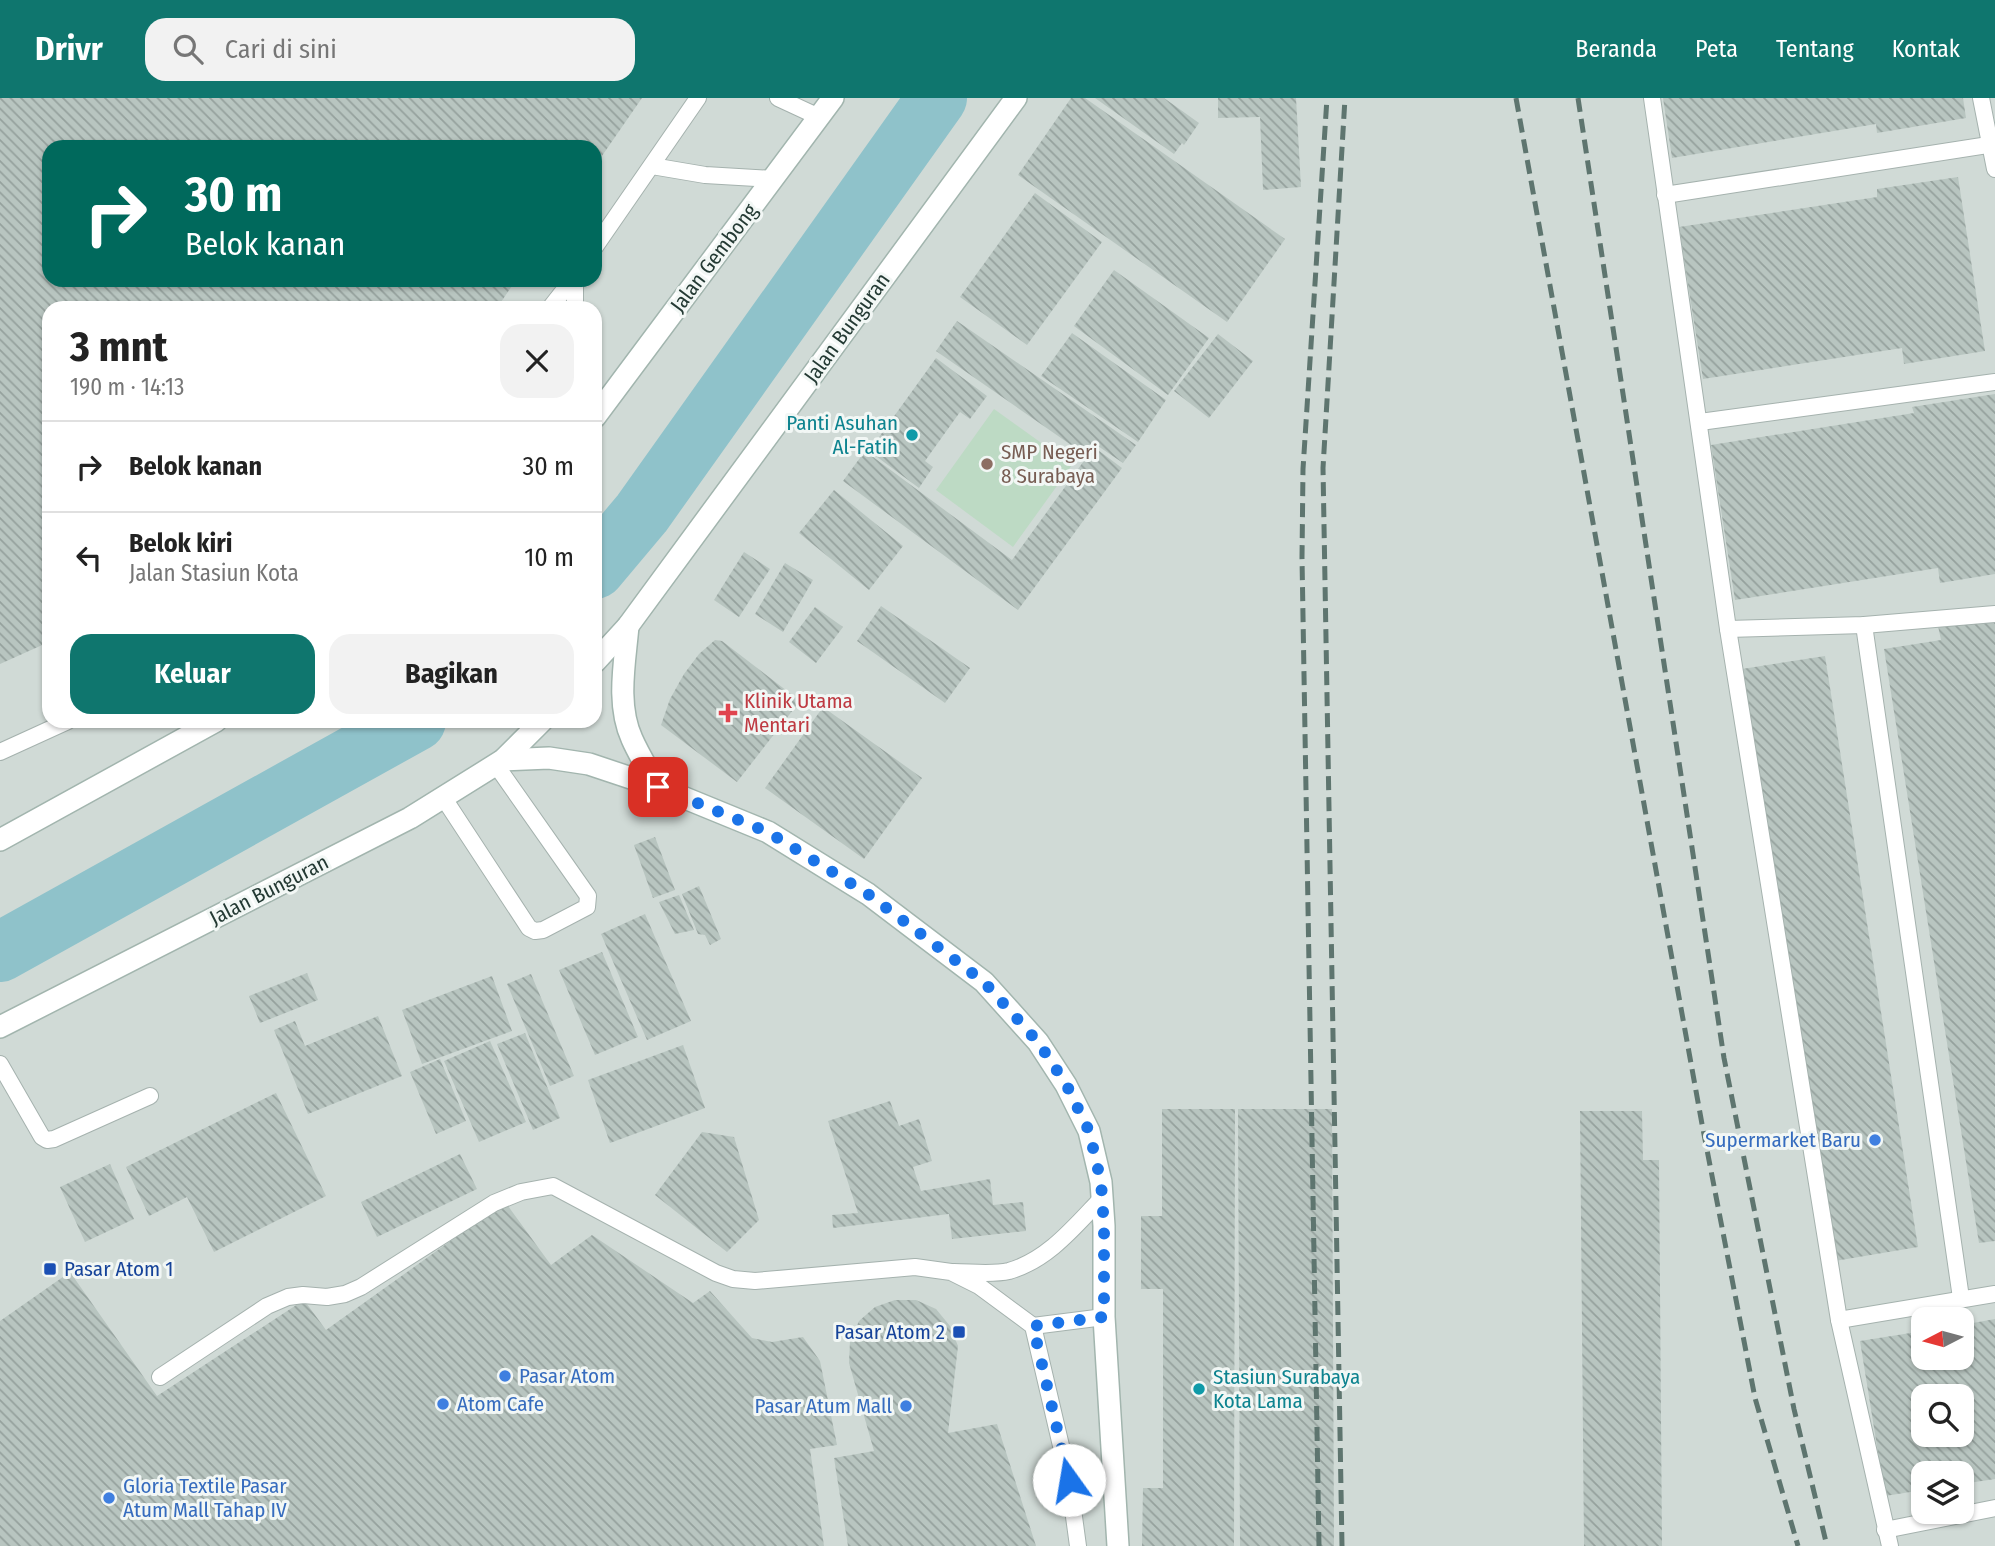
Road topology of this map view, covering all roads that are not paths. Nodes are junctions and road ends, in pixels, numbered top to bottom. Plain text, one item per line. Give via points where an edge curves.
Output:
1 (698, 98) edge
2 (778, 98) edge
3 (833, 98) edge
4 (1016, 98) edge
5 (1652, 98) edge
6 (1981, 98) edge
7 (819, 117) junction
8 (1993, 145) edge
9 (652, 166) junction
10 (1995, 169) edge
11 (773, 179) junction
12 (1665, 195) junction
13 (602, 237) edge
14 (567, 287) edge
15 (556, 301) edge
16 (1995, 382) edge
17 (602, 408) edge
18 (1700, 422) junction
19 (1995, 614) edge
20 (628, 625) junction
21 (1864, 625) junction
22 (1728, 629) junction
23 (602, 654) edge
24 (53, 728) edge
25 (201, 728) edge
26 (535, 729) edge
27 (0, 752) edge
28 (500, 763) junction
29 (658, 787) junction
30 (443, 797) junction
31 (0, 840) edge
32 (0, 1027) edge
33 (0, 1064) edge
34 (150, 1096) dead end
35 (1102, 1198) junction
36 (951, 1272) junction
37 (1995, 1294) edge
38 (1961, 1298) junction
39 (1104, 1317) junction
40 (1839, 1320) junction
41 (1033, 1326) junction
42 (160, 1377) dead end
43 (1995, 1508) edge
44 (1888, 1538) edge
45 (1078, 1546) edge
46 (1118, 1546) edge

1 - 9 lane
2 - 7 lane
3 - 7 main road, Jalan Gembong
4 - 20 main road, Jalan Bunguran
5 - 12 lane
6 - 8 lane
7 - 11 main road, Jalan Gembong
8 - 10 lane
8 - 12 lane
9 - 11 lane
9 - 13 lane
11 - 17 main road, Jalan Gembong
12 - 18 lane
14 - 15 lane
16 - 18 lane
18 - 22 lane
19 - 21 lane
20 - 23 main road
20 - 29 main road via 625,720
21 - 22 lane
21 - 38 lane
22 - 40 lane
24 - 27 lane
25 - 31 main road
26 - 28 main road, Jalan Bunguran
28 - 29 main road via 550,758
28 - 30 main road, Jalan Bunguran
28 - 30 lane via 588,896 587,907 543,930 529,928
29 - 35 main road via 768,832 868,894 984,982 1038,1042 1066,1084 1089,1131
30 - 32 main road, Jalan Bunguran
33 - 34 lane via 47,1140
35 - 36 lane via 1037,1259 1007,1272
35 - 39 main road
36 - 41 lane via 979,1286
36 - 42 lane via 915,1267 733,1279 553,1186 494,1203 345,1294 288,1297 267,1306
37 - 38 lane
38 - 40 lane
39 - 41 lane
39 - 46 main road
40 - 44 lane
41 - 45 lane via 1069,1480
43 - 44 lane

